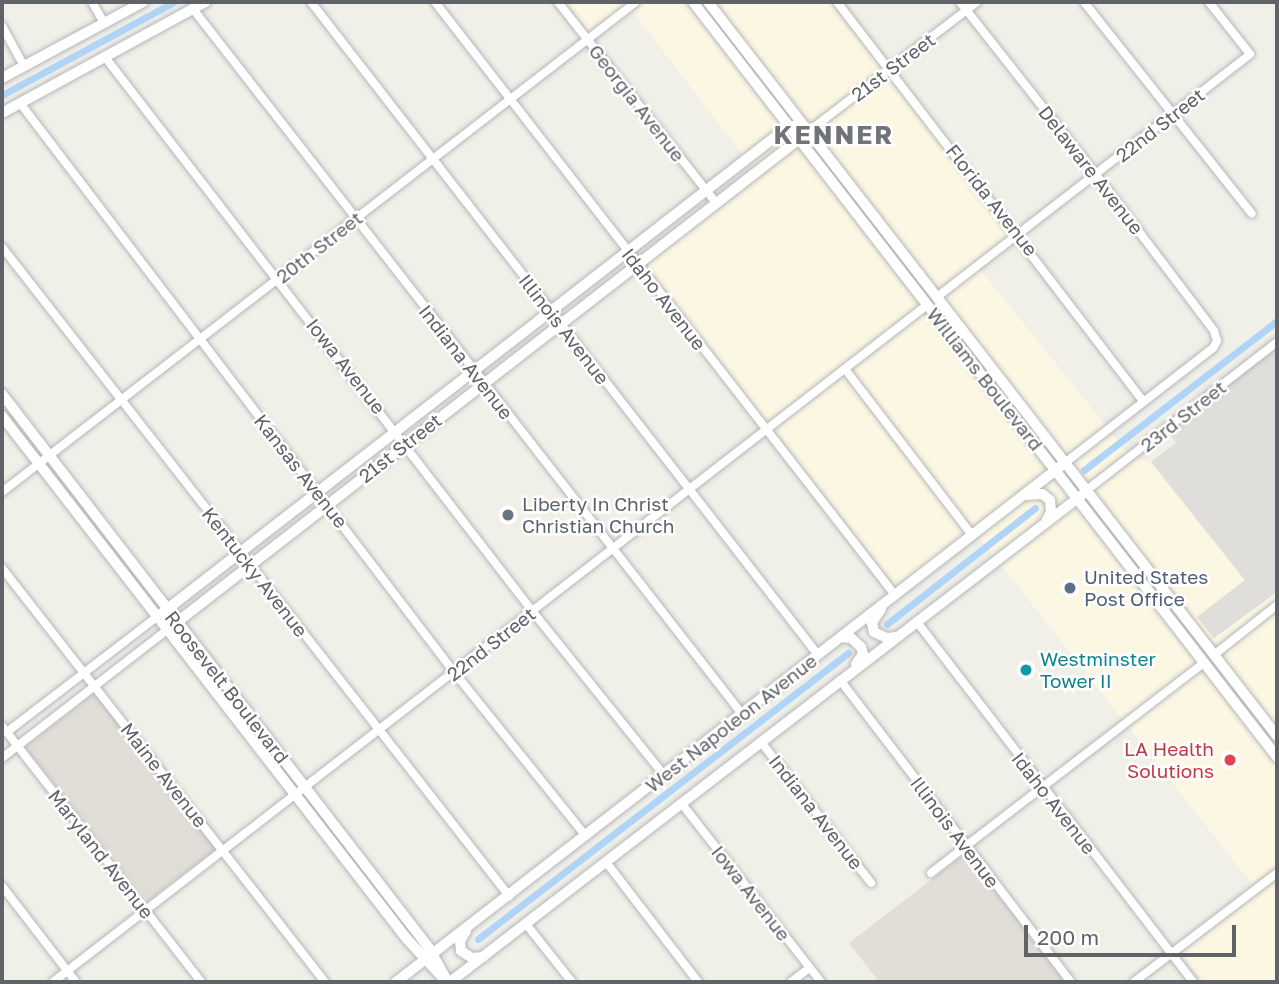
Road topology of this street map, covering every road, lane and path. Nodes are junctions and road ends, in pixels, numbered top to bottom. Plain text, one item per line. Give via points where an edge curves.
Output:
1 (92, 2) edge
2 (143, 2) edge
3 (206, 2) edge
4 (311, 2) edge
5 (435, 2) edge
6 (558, 2) edge
7 (636, 2) edge
8 (693, 2) edge
9 (708, 2) edge
10 (837, 2) edge
11 (960, 2) edge
12 (977, 2) edge
13 (1084, 2) edge
14 (1209, 2) edge
15 (193, 9) junction
16 (966, 10) junction
17 (104, 23) junction
18 (2, 26) edge
19 (587, 40) junction
20 (106, 57) junction
21 (24, 66) junction
22 (890, 69) junction
23 (2, 78) edge
24 (509, 99) junction
25 (20, 103) junction
26 (2, 113) edge
27 (1174, 114) junction
28 (789, 127) junction
29 (808, 131) junction
30 (799, 139) junction
31 (824, 151) junction
32 (432, 159) junction
33 (1096, 174) junction
34 (706, 191) junction
35 (717, 204) junction
36 (1252, 214) dead end
37 (355, 218) junction
38 (1018, 235) junction
39 (2, 247) edge
40 (627, 251) junction
41 (637, 265) junction
42 (278, 278) junction
43 (914, 287) junction
44 (937, 297) junction
45 (928, 304) junction
46 (550, 311) junction
47 (560, 324) junction
48 (199, 339) junction
49 (1217, 341) joint
50 (1277, 342) edge
51 (845, 369) junction
52 (472, 371) junction
53 (483, 384) junction
54 (2, 394) edge
55 (121, 399) junction
56 (1143, 401) junction
57 (2, 416) edge
58 (766, 430) junction
59 (395, 431) junction
60 (406, 444) junction
61 (49, 455) junction
62 (1066, 462) junction
63 (38, 464) junction
64 (1056, 470) junction
65 (689, 490) junction
66 (1087, 490) junction
67 (2, 492) edge
68 (317, 492) junction
69 (1023, 496) junction
70 (1077, 499) junction
71 (327, 504) junction
72 (1043, 528) junction
73 (972, 535) junction
74 (612, 550) junction
75 (240, 553) junction
76 (249, 565) junction
77 (2, 568) edge
78 (895, 595) junction
79 (885, 603) junction
80 (1277, 606) edge
81 (167, 609) junction
82 (533, 611) junction
83 (157, 617) junction
84 (177, 622) junction
85 (918, 622) junction
86 (167, 630) junction
87 (899, 636) junction
88 (841, 637) junction
89 (1185, 639) junction
90 (818, 655) junction
91 (1214, 655) junction
92 (1204, 663) junction
93 (454, 672) junction
94 (851, 672) junction
95 (84, 673) junction
96 (840, 680) junction
97 (94, 685) junction
98 (1237, 685) junction
99 (742, 714) junction
100 (4, 729) edge
101 (379, 731) junction
102 (1277, 736) edge
103 (761, 742) junction
104 (17, 746) junction
105 (1277, 757) edge
106 (2, 758) edge
107 (664, 775) junction
108 (306, 787) junction
109 (1041, 788) junction
110 (295, 795) junction
111 (682, 804) junction
112 (585, 835) junction
113 (965, 846) junction
114 (223, 852) junction
115 (606, 862) junction
116 (931, 873) dead end
117 (1277, 873) edge
118 (871, 883) dead end
119 (2, 886) edge
120 (509, 896) junction
121 (146, 911) junction
122 (472, 923) junction
123 (526, 924) junction
124 (1171, 954) junction
125 (429, 957) junction
126 (483, 957) junction
127 (810, 968) junction
128 (68, 971) junction
129 (53, 982) edge
130 (76, 982) edge
131 (201, 982) edge
132 (325, 982) edge
133 (396, 982) edge
134 (410, 982) edge
135 (448, 982) edge
136 (572, 982) edge
137 (698, 982) edge
138 (790, 982) edge
139 (821, 982) edge
140 (1071, 982) edge
141 (1134, 982) edge
142 (1193, 982) edge

1 - 17 street
2 - 17 main road
3 - 15 main road
4 - 32 street, Illinois Avenue
5 - 24 street, Idaho Avenue
6 - 19 street, Georgia Avenue
7 - 19 street, 20th Street
8 - 28 main road, Williams Boulevard
9 - 29 main road, Williams Boulevard
10 - 22 street, Florida Avenue
11 - 16 street, Delaware Avenue
12 - 16 street, 21st Street
13 - 27 street
14 - 27 street, 22nd Street via 1250,54
15 - 20 main road
15 - 37 street, Indiana Avenue
16 - 22 street, 21st Street
16 - 33 street, Delaware Avenue
17 - 21 main road
18 - 21 street
19 - 24 street, 20th Street
19 - 34 street, Georgia Avenue
20 - 25 main road
20 - 42 street, Iowa Avenue
21 - 23 main road
22 - 29 street, 21st Street
22 - 38 street, Florida Avenue
24 - 32 street, 20th Street
24 - 40 street, Idaho Avenue
25 - 26 main road
25 - 48 street, Kansas Avenue
27 - 33 street, 22nd Street
27 - 36 street
28 - 30 main road, Williams Boulevard
28 - 31 main road via 796,126
28 - 34 main road, 21st Street
29 - 31 main road, Williams Boulevard
30 - 35 main road, 21st Street
30 - 43 main road, Williams Boulevard
31 - 44 main road, Williams Boulevard
32 - 37 street, 20th Street
32 - 46 street, Illinois Avenue
33 - 38 street, 22nd Street
33 - 49 street, Delaware Avenue via 1212,328
34 - 35 street, Georgia Avenue
34 - 40 main road, 21st Street
35 - 41 main road, 21st Street
37 - 42 street, 20th Street
37 - 52 street, Indiana Avenue
38 - 44 street, 22nd Street
38 - 56 street, Florida Avenue
39 - 55 street, Kentucky Avenue
40 - 41 street, Idaho Avenue
40 - 46 main road, 21st Street
41 - 47 main road, 21st Street
41 - 58 street, Idaho Avenue
42 - 48 street, 20th Street
42 - 59 street, Iowa Avenue
43 - 44 main road
43 - 45 main road, Williams Boulevard
44 - 62 main road, Williams Boulevard
45 - 51 street, 22nd Street
45 - 64 main road, Williams Boulevard
46 - 47 street, Illinois Avenue
46 - 52 main road, 21st Street
47 - 53 main road, 21st Street
47 - 65 street, Illinois Avenue
48 - 55 street, 20th Street
48 - 68 street, Kansas Avenue
49 - 56 street, 23rd Street
50 - 66 street, 23rd Street
51 - 58 street, 22nd Street
51 - 73 street
52 - 53 street, Indiana Avenue
52 - 59 main road, 21st Street
53 - 60 main road, 21st Street
53 - 74 street, Indiana Avenue
54 - 61 main road, Roosevelt Boulevard
55 - 61 street, 20th Street
55 - 75 street, Kentucky Avenue
56 - 62 street, 23rd Street
57 - 63 main road, Roosevelt Boulevard
58 - 65 street, 22nd Street
58 - 78 street, Idaho Avenue
59 - 60 street, Iowa Avenue
59 - 68 main road, 21st Street
60 - 71 main road, 21st Street
60 - 82 street, Iowa Avenue
61 - 63 street, 20th Street
61 - 81 main road, Roosevelt Boulevard
62 - 64 main road, West Napoleon Avenue
62 - 66 main road, Williams Boulevard
63 - 67 street, 20th Street
63 - 83 main road, Roosevelt Boulevard
64 - 69 main road, West Napoleon Avenue
64 - 70 main road, Williams Boulevard
65 - 74 street, 22nd Street
65 - 90 street, Illinois Avenue
66 - 70 main road, West Napoleon Avenue
66 - 91 main road, Williams Boulevard
68 - 71 street, Kansas Avenue
68 - 75 main road, 21st Street
69 - 72 main road via 1042,494 1050,500 1051,512
69 - 73 main road, West Napoleon Avenue
70 - 72 main road, West Napoleon Avenue
70 - 89 main road, Williams Boulevard
71 - 76 main road, 21st Street
71 - 93 street, Kansas Avenue
72 - 85 main road, West Napoleon Avenue
73 - 78 main road, West Napoleon Avenue
74 - 82 street, 22nd Street
74 - 99 street, Indiana Avenue
75 - 76 street, Kentucky Avenue
75 - 81 main road, 21st Street
76 - 84 main road, 21st Street
76 - 101 street, Kentucky Avenue
77 - 95 street, Maine Avenue
78 - 79 main road, West Napoleon Avenue
79 - 87 main road via 872,623 874,632 887,638
79 - 88 main road, West Napoleon Avenue
80 - 91 street
81 - 83 main road, 21st Street
81 - 84 main road, Roosevelt Boulevard
82 - 93 street, 22nd Street
82 - 107 street, Iowa Avenue
83 - 86 main road, Roosevelt Boulevard
83 - 95 street, 21st Street
84 - 86 main road, 21st Street
84 - 108 main road, Roosevelt Boulevard
85 - 87 main road, West Napoleon Avenue
85 - 109 street, Idaho Avenue
86 - 97 street, 21st Street
86 - 110 main road, Roosevelt Boulevard
87 - 94 main road, West Napoleon Avenue
88 - 90 main road, West Napoleon Avenue
88 - 94 main road via 851,638 863,654
89 - 91 main road
89 - 92 main road, Williams Boulevard
90 - 99 main road, West Napoleon Avenue
91 - 98 main road, Williams Boulevard
92 - 98 main road via 1217,666
92 - 105 main road, Williams Boulevard
92 - 109 street
93 - 101 street, 22nd Street
93 - 112 street, Kansas Avenue
94 - 96 main road, West Napoleon Avenue
95 - 97 street, Maine Avenue
95 - 100 street, 21st Street
96 - 103 main road, West Napoleon Avenue
96 - 113 street, Illinois Avenue
97 - 104 street, 21st Street
97 - 114 street, Maine Avenue
98 - 102 main road, Williams Boulevard
99 - 107 main road, West Napoleon Avenue
100 - 104 street, Maryland Avenue
101 - 108 street, 22nd Street
101 - 120 street, Kentucky Avenue
103 - 111 main road, West Napoleon Avenue
103 - 118 street, Indiana Avenue
104 - 106 street, 21st Street
104 - 121 street, Maryland Avenue
107 - 112 main road, West Napoleon Avenue
108 - 110 street, 22nd Street
108 - 125 main road, Roosevelt Boulevard
109 - 113 street
109 - 124 street, Idaho Avenue
110 - 114 street, 22nd Street
110 - 125 main road, Roosevelt Boulevard
111 - 115 main road, West Napoleon Avenue
111 - 127 street, Iowa Avenue
112 - 120 main road, West Napoleon Avenue
113 - 116 street
113 - 140 street, Illinois Avenue
114 - 121 street, 22nd Street
114 - 132 street, Maine Avenue
115 - 123 main road, West Napoleon Avenue
115 - 137 street
117 - 124 street
119 - 128 street
120 - 122 main road, West Napoleon Avenue
121 - 128 street, 22nd Street
121 - 131 street, Maryland Avenue
122 - 125 main road, West Napoleon Avenue
122 - 126 main road via 460,941 461,951 472,958
123 - 126 main road, West Napoleon Avenue
123 - 136 street
124 - 141 street
124 - 142 street, Idaho Avenue
125 - 133 main road, West Napoleon Avenue
125 - 135 main road, Roosevelt Boulevard
126 - 135 main road, West Napoleon Avenue
127 - 138 street
127 - 139 street, Iowa Avenue
128 - 129 street, 22nd Street
128 - 130 street
133 - 134 main road

